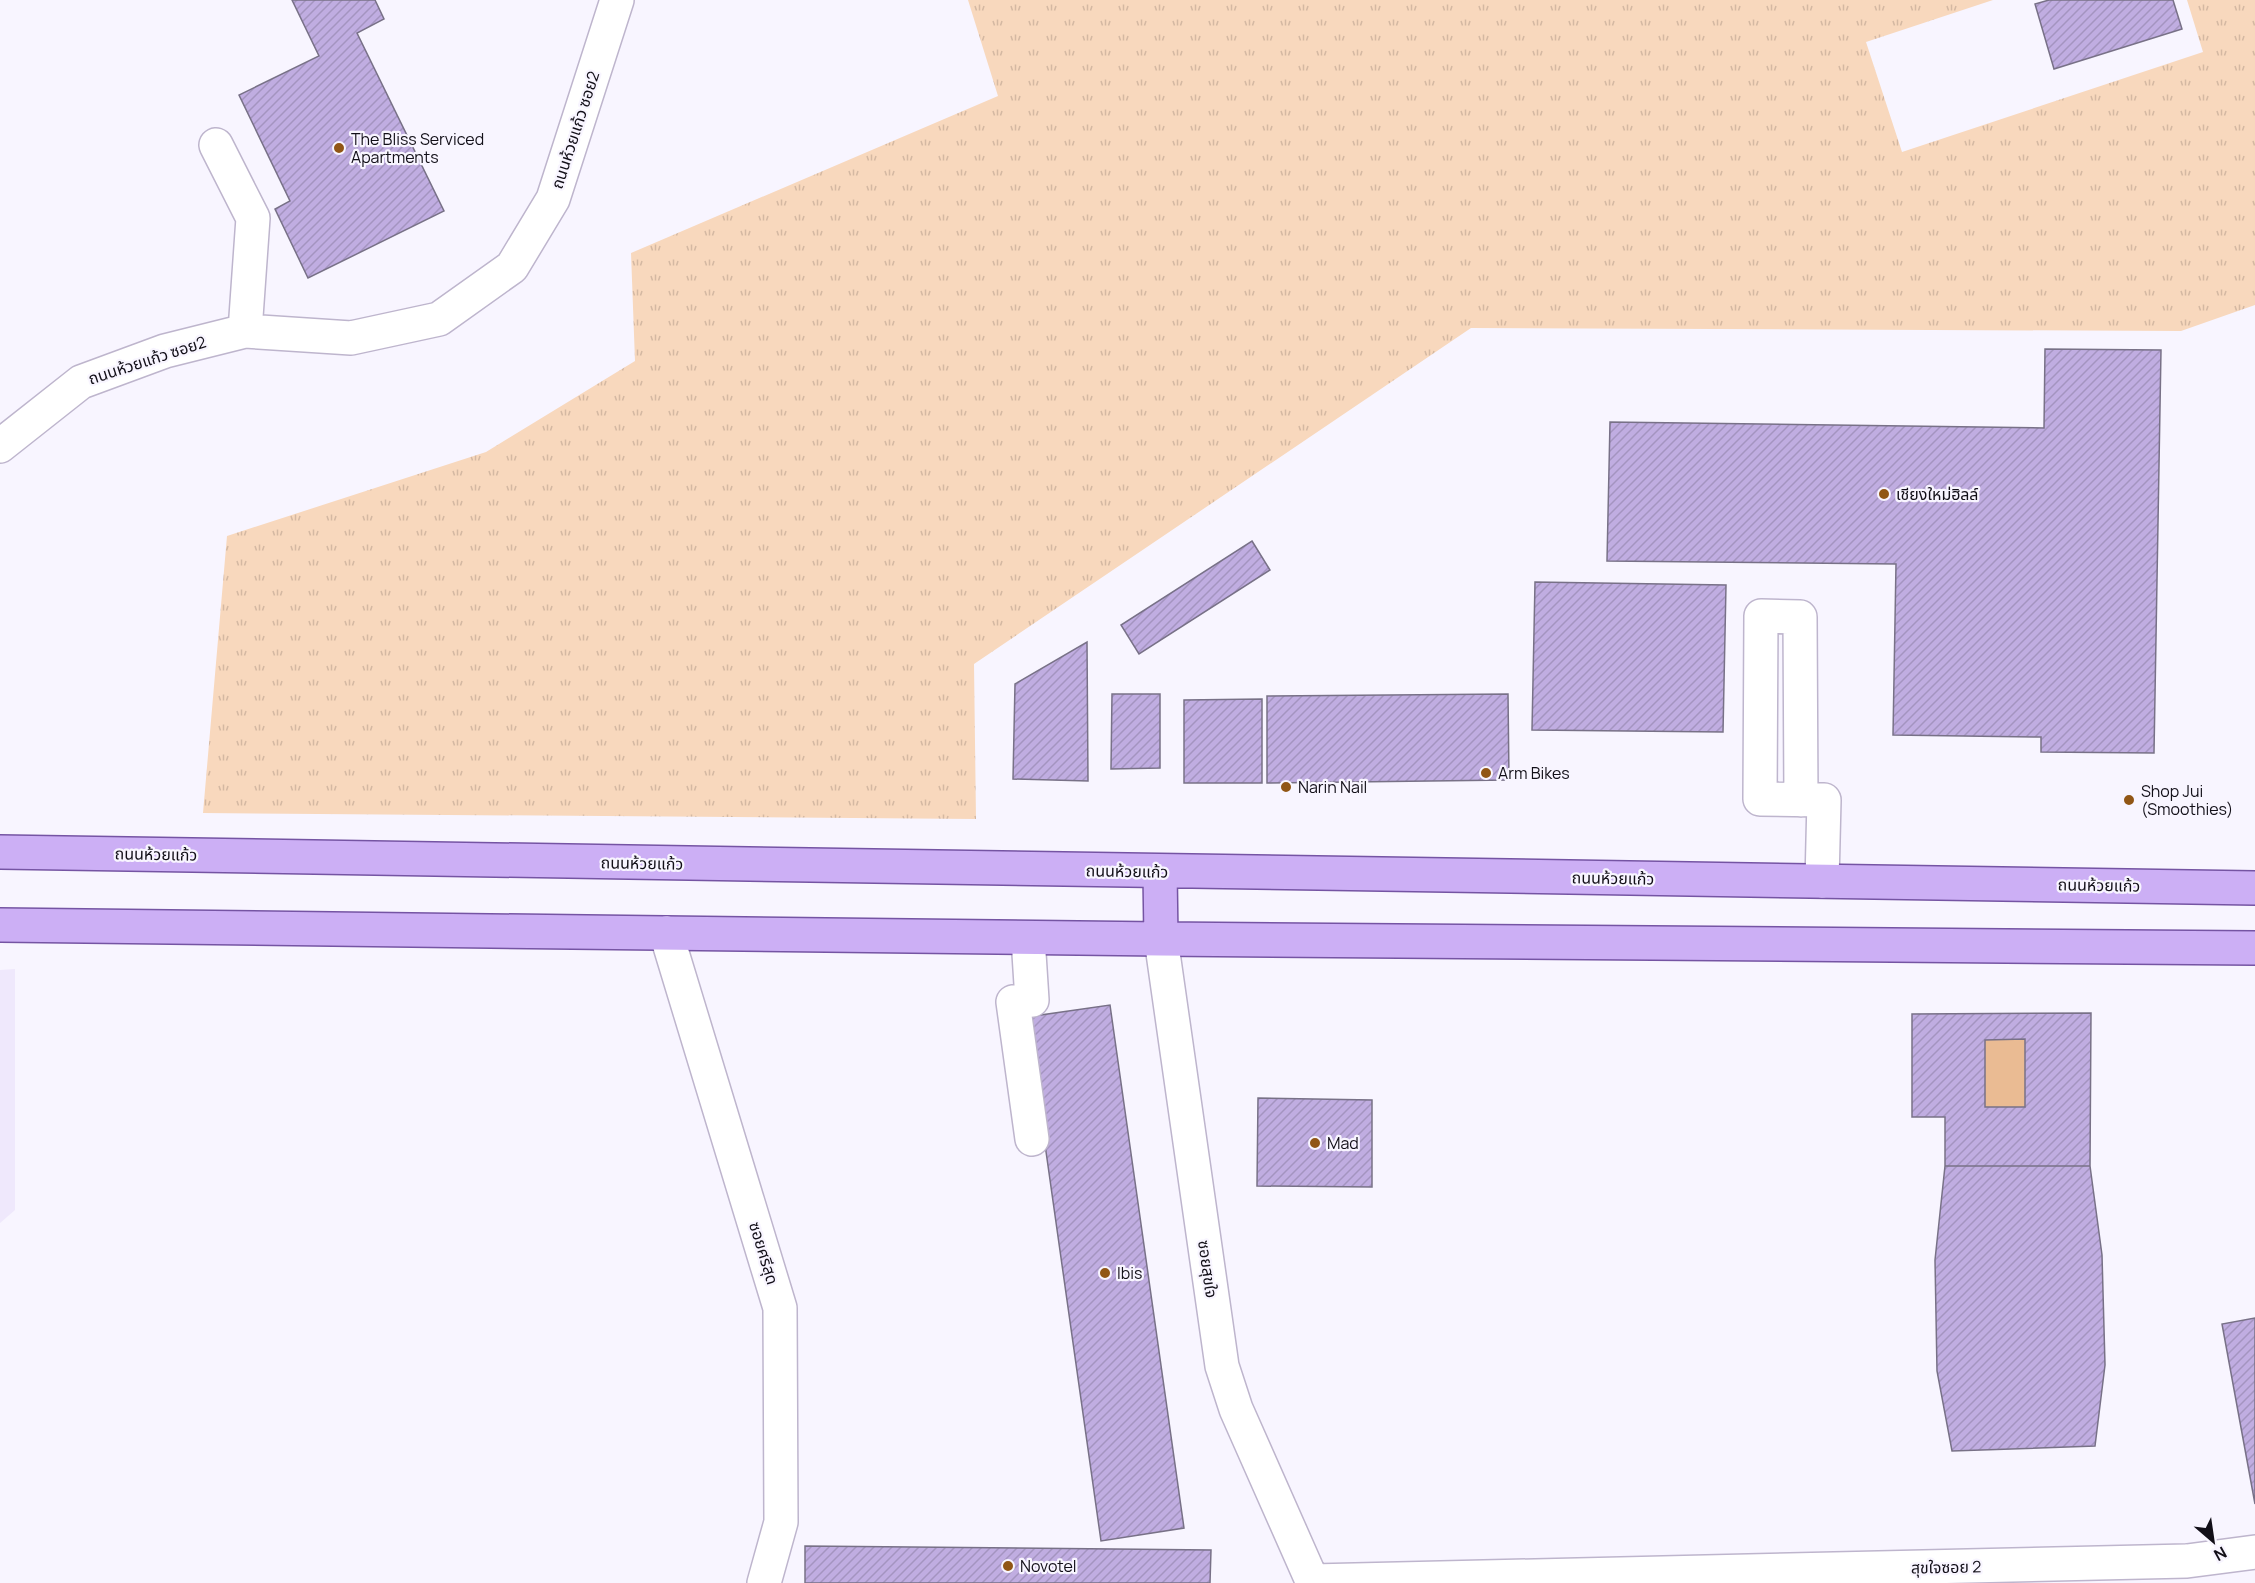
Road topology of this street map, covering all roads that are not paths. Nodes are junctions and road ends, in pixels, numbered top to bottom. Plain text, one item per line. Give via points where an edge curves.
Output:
1 (617, 0) edge
2 (216, 145) dead end
3 (245, 331) junction
4 (0, 446) edge
5 (1801, 800) junction
6 (0, 852) edge
7 (1160, 872) junction
8 (1822, 881) junction
9 (2255, 888) edge
10 (0, 925) edge
11 (666, 933) junction
12 (1028, 938) junction
13 (1161, 939) junction
14 (2255, 948) edge
15 (1032, 1138) dead end
16 (2255, 1552) edge
17 (2190, 1572) edge
18 (1313, 1582) edge
19 (764, 1583) edge

1 - 3 street, ถนนห้วยแก้ว ซอย2 via 553,199 512,267 439,319 351,338
2 - 3 street via 253,218
3 - 4 street, ถนนห้วยแก้ว ซอย2 via 165,351 81,382
5 - 5 street via 1800,617 1761,616 1760,799
5 - 8 street via 1824,800
6 - 7 main road, ถนนห้วยแก้ว
7 - 8 main road, ถนนห้วยแก้ว
7 - 13 main road
8 - 9 main road, ถนนห้วยแก้ว
10 - 11 main road
11 - 12 main road
11 - 19 street, ซอยศรีสุด via 780,1308 781,1522
12 - 13 main road
12 - 15 street via 1032,1008 1013,1002
13 - 14 main road
13 - 18 street, ซอยสุขใจ via 1222,1366 1236,1409
16 - 17 street, สุขใจซอย 2
17 - 18 street, สุขใจซอย 2

